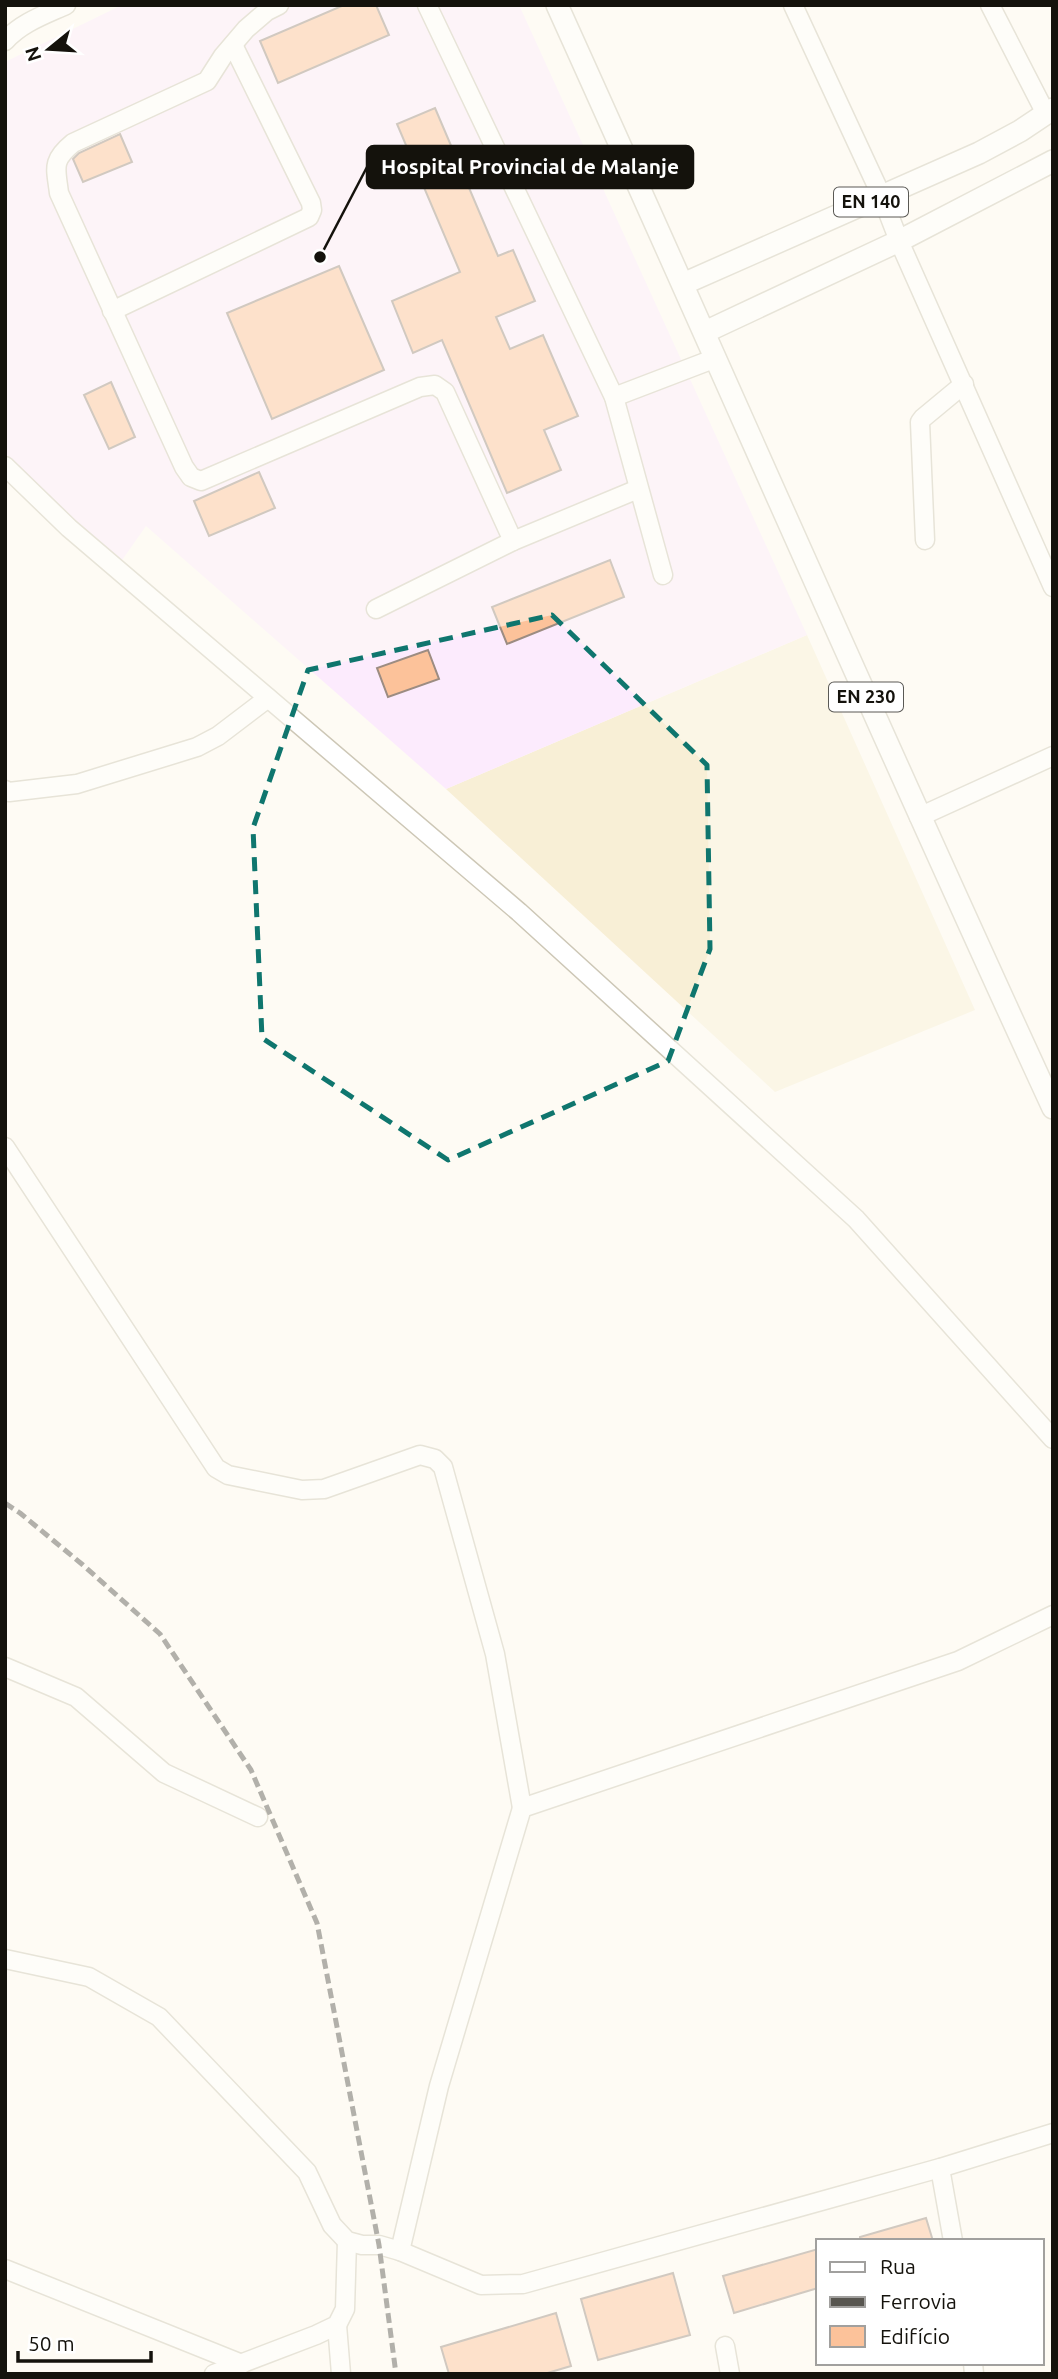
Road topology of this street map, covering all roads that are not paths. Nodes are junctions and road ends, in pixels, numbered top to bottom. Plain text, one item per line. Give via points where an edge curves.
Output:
1 (66, 5) edge
2 (279, 5) edge
3 (427, 5) edge
4 (557, 5) edge
5 (793, 5) edge
6 (990, 5) edge
7 (5, 41) edge
8 (233, 45) junction
9 (1049, 112) edge
10 (1053, 161) edge
11 (882, 197) junction
12 (899, 241) junction
13 (683, 284) junction
14 (112, 311) junction
15 (705, 332) junction
16 (716, 358) junction
17 (964, 384) junction
18 (614, 397) junction
19 (5, 466) edge
20 (638, 489) junction
21 (925, 540) dead end
22 (513, 541) junction
23 (663, 575) dead end
24 (1053, 587) edge
25 (376, 610) dead end
26 (268, 698) junction
27 (1053, 756) edge
28 (5, 790) edge
29 (919, 817) junction
30 (1053, 1108) edge
31 (5, 1147) edge
32 (1053, 1440) edge
33 (1053, 1615) edge
34 (5, 1667) edge
35 (522, 1808) junction
36 (258, 1817) dead end
37 (5, 1959) edge
38 (1053, 2133) edge
39 (940, 2168) junction
40 (953, 2239) edge
41 (347, 2241) junction
42 (400, 2251) junction
43 (5, 2269) edge
44 (337, 2325) junction
45 (725, 2346) dead end
46 (242, 2364) junction
47 (214, 2374) edge
48 (341, 2374) edge
49 (730, 2374) edge

1 - 7 street
2 - 8 street
3 - 18 street
4 - 13 main road, EN 230
5 - 11 street
6 - 9 street
8 - 14 street via 207,81 73,143 59,154 58,193
8 - 14 street via 311,203 309,217
9 - 11 main road, EN 140 via 979,153
10 - 12 main road, EN 140
11 - 12 street
11 - 13 main road, EN 140
12 - 15 main road, EN 140
12 - 17 street
13 - 15 main road, EN 230
14 - 22 street via 191,477 201,481 420,387 435,385 446,391
15 - 16 main road, EN 230
16 - 18 street
16 - 29 main road, EN 230
17 - 21 street via 920,422
17 - 24 street
18 - 20 street
19 - 26 street via 69,528
20 - 22 street
20 - 23 street
22 - 25 street
26 - 28 street via 197,747 77,784
26 - 32 street via 519,912 856,1219
27 - 29 street
29 - 30 main road, EN 230
31 - 35 street via 216,1468 228,1475 302,1490 324,1489 420,1455 443,1467 495,1654
33 - 35 street via 958,1661
34 - 36 street via 76,1697 164,1773
35 - 42 street via 439,2086
37 - 41 street via 89,1977 159,2017 307,2172 332,2225
38 - 39 street
39 - 40 street
39 - 42 street via 523,2284 481,2285
41 - 42 street
41 - 44 street via 345,2309
43 - 46 street
44 - 46 street
44 - 48 street
45 - 49 street
46 - 47 street

